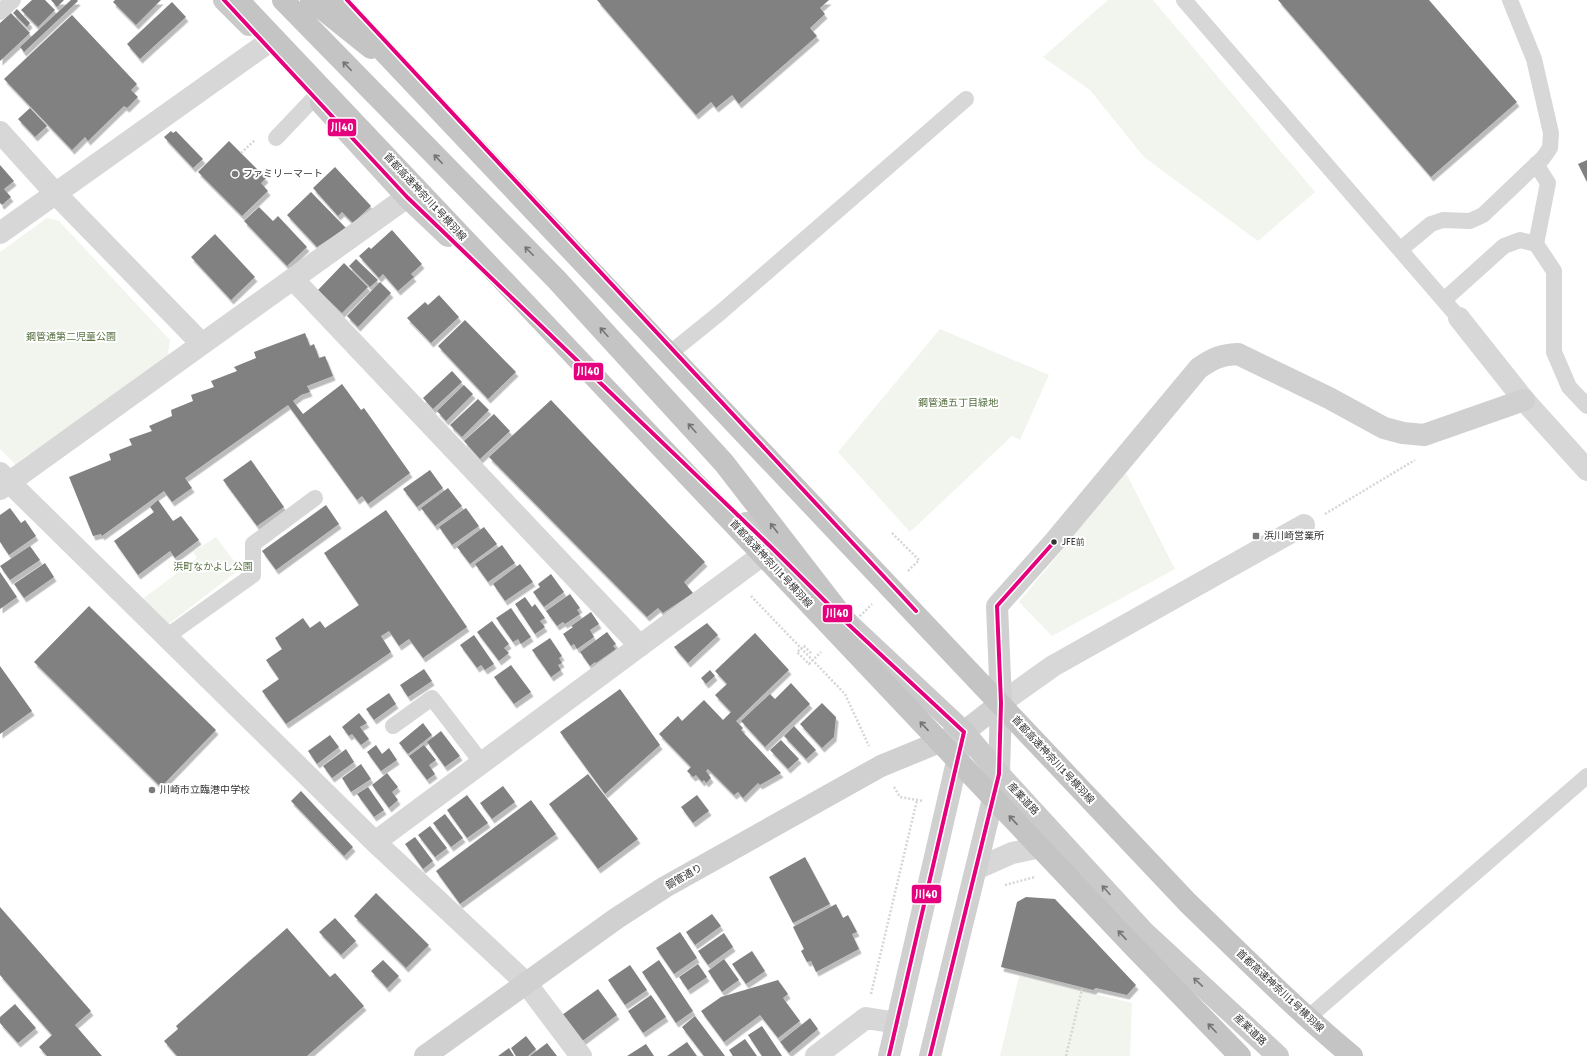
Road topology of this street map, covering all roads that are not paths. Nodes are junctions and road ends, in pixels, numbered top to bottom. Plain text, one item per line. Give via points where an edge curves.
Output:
1 (12, 0) edge
2 (224, 0) edge
3 (238, 0) edge
4 (283, 0) edge
5 (311, 0) edge
6 (335, 0) edge
7 (346, 0) edge
8 (1184, 0) edge
9 (1510, 0) edge
10 (0, 12) edge
11 (266, 44) junction
12 (315, 97) junction
13 (966, 99) dead end
14 (451, 111) junction
15 (0, 132) edge
16 (276, 138) dead end
17 (1536, 164) junction
18 (56, 194) junction
19 (407, 197) junction
20 (0, 233) edge
21 (1536, 244) junction
22 (1401, 249) junction
23 (293, 279) junction
24 (1444, 300) junction
25 (1459, 318) joint
26 (202, 344) junction
27 (674, 350) junction
28 (1524, 400) junction
29 (1587, 406) edge
30 (1587, 470) edge
31 (3, 482) edge
32 (315, 498) dead end
33 (1304, 525) road end
34 (772, 548) junction
35 (852, 623) junction
36 (166, 637) junction
37 (640, 646) junction
38 (1001, 703) junction
39 (393, 726) dead end
40 (964, 732) junction
41 (482, 763) junction
42 (999, 774) junction
43 (1587, 776) edge
44 (375, 842) junction
45 (1070, 851) junction
46 (976, 869) junction
47 (526, 983) junction
48 (1311, 1015) junction
49 (897, 1023) junction
50 (425, 1056) edge
51 (581, 1056) edge
52 (816, 1056) edge
53 (889, 1056) edge
54 (930, 1056) edge
55 (1240, 1056) edge
56 (1278, 1056) edge
57 (1351, 1056) edge

1 - 10 lane
2 - 11 main road, 産業道路
55 -> 3 highway, 首都高速神奈川1号横羽線, bridge
35 -> 4 highway via 724,464 556,279
5 - 14 highway
6 - 57 highway, 首都高速神奈川1号横羽線, bridge via 1188,903
7 - 14 main road
8 - 22 lane
9 - 17 lane via 1534,59 1551,133 1550,148
11 - 12 main road, 産業道路
11 - 18 street via 207,94
12 - 16 lane
12 - 19 main road, 産業道路
13 - 27 lane
14 - 27 main road
15 - 18 street
17 - 21 lane via 1548,183
17 - 22 lane via 1483,215 1470,221 1443,220 1431,224
18 - 20 street
18 - 26 street
19 - 23 street
19 - 34 main road, 産業道路
21 - 24 lane via 1520,240 1504,246
21 - 29 lane via 1554,271 1554,352 1569,387
22 - 24 lane
23 - 26 street
23 - 37 street
24 - 25 lane
25 - 28 street
26 - 31 street
27 - 38 main road
28 - 30 street
28 - 38 street via 1424,435 1403,433 1384,428 1238,354 1213,358 1199,368 1054,542 997,606
31 - 36 street
32 - 36 lane via 253,544 253,575
33 - 38 street via 1052,666
34 - 35 main road, 産業道路
34 - 37 street
35 - 40 main road, 産業道路
36 - 44 street
37 - 41 street
38 - 40 street, 鋼管通り
38 - 42 street
38 - 48 main road via 1180,886
39 - 41 lane via 432,698
40 - 42 main road, 産業道路
40 - 47 street, 鋼管通り via 881,766 665,887
40 - 49 street
41 - 44 street
42 - 45 main road, 産業道路
42 - 46 street
43 - 48 lane
44 - 47 street
45 - 46 street via 1036,848 1012,853
56 -> 45 main road, 産業道路 via 1143,930
46 - 54 street
47 - 50 street, 鋼管通り
47 - 51 street
48 - 57 main road
49 - 52 street via 866,1018
49 - 53 street

